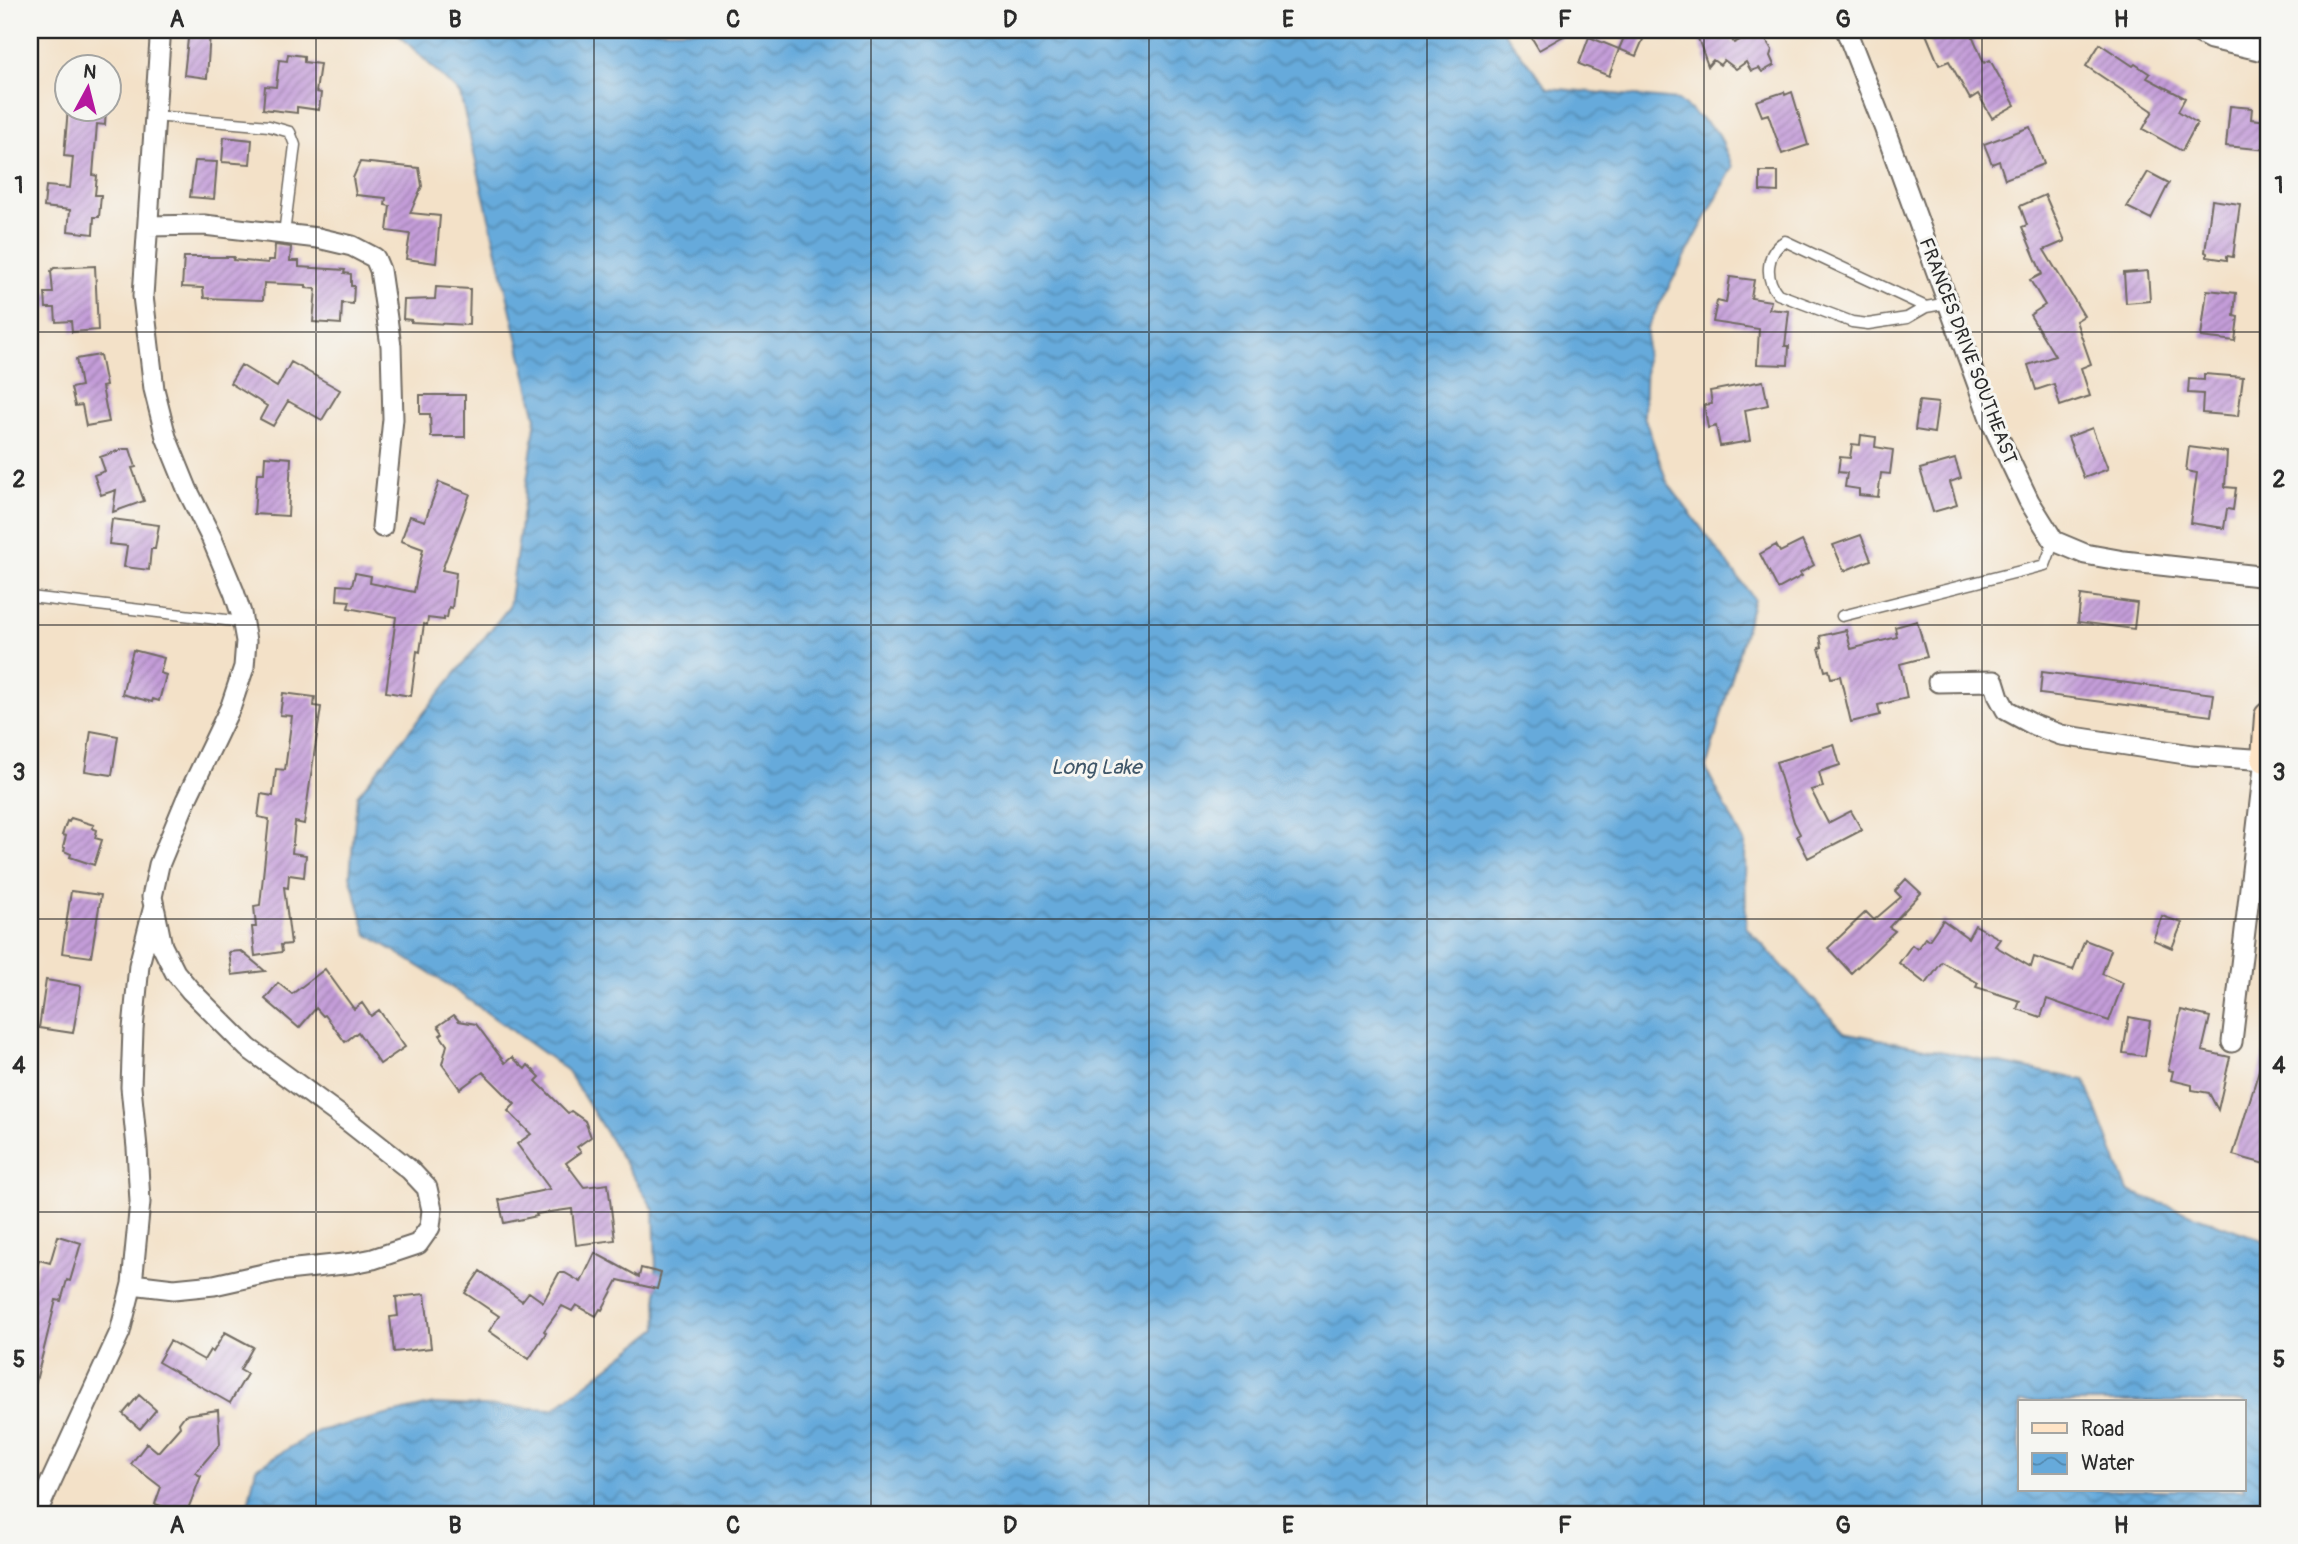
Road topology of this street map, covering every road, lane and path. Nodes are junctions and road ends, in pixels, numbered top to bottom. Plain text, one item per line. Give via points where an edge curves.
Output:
1 (1846, 30) edge
2 (2194, 30) edge
3 (160, 40) dead end
4 (2268, 51) edge
5 (154, 116) junction
6 (148, 226) junction
7 (284, 234) junction
8 (1948, 303) junction
9 (1926, 307) junction
10 (382, 527) dead end
11 (2054, 541) junction
12 (2268, 577) edge
13 (30, 597) edge
14 (1842, 616) dead end
15 (243, 622) junction
16 (1938, 682) dead end
17 (2268, 716) edge
18 (2267, 760) edge
19 (154, 906) junction
20 (2232, 1042) dead end
21 (132, 1284) junction
22 (36, 1514) edge

1 - 8 street, FRANCES DRIVE SOUTHEAST
2 - 4 street via 2211,39
3 - 5 street
5 - 6 street
5 - 7 lane via 290,132 295,145
6 - 7 street via 204,225
6 - 15 street via 143,296 154,389 166,437
7 - 10 street via 352,246 375,258 380,270 391,346 393,419
8 - 9 lane
8 - 11 street, FRANCES DRIVE SOUTHEAST via 1991,421 2029,501
9 - 9 lane via 1887,323 1852,322 1778,294 1768,279 1772,256 1785,241
11 - 12 street via 2085,554 2124,561
11 - 14 lane via 2045,565
13 - 15 lane
15 - 19 street via 244,667 159,865
16 - 18 street via 1994,681 2006,710 2061,735 2192,755
17 - 18 street
18 - 20 street
19 - 21 street via 139,965 133,1029 131,1087 139,1202
19 - 21 street via 162,946 190,990 248,1048 410,1170 427,1188 432,1210 430,1227 418,1244 373,1259 277,1271 201,1287
21 - 22 street via 120,1332

